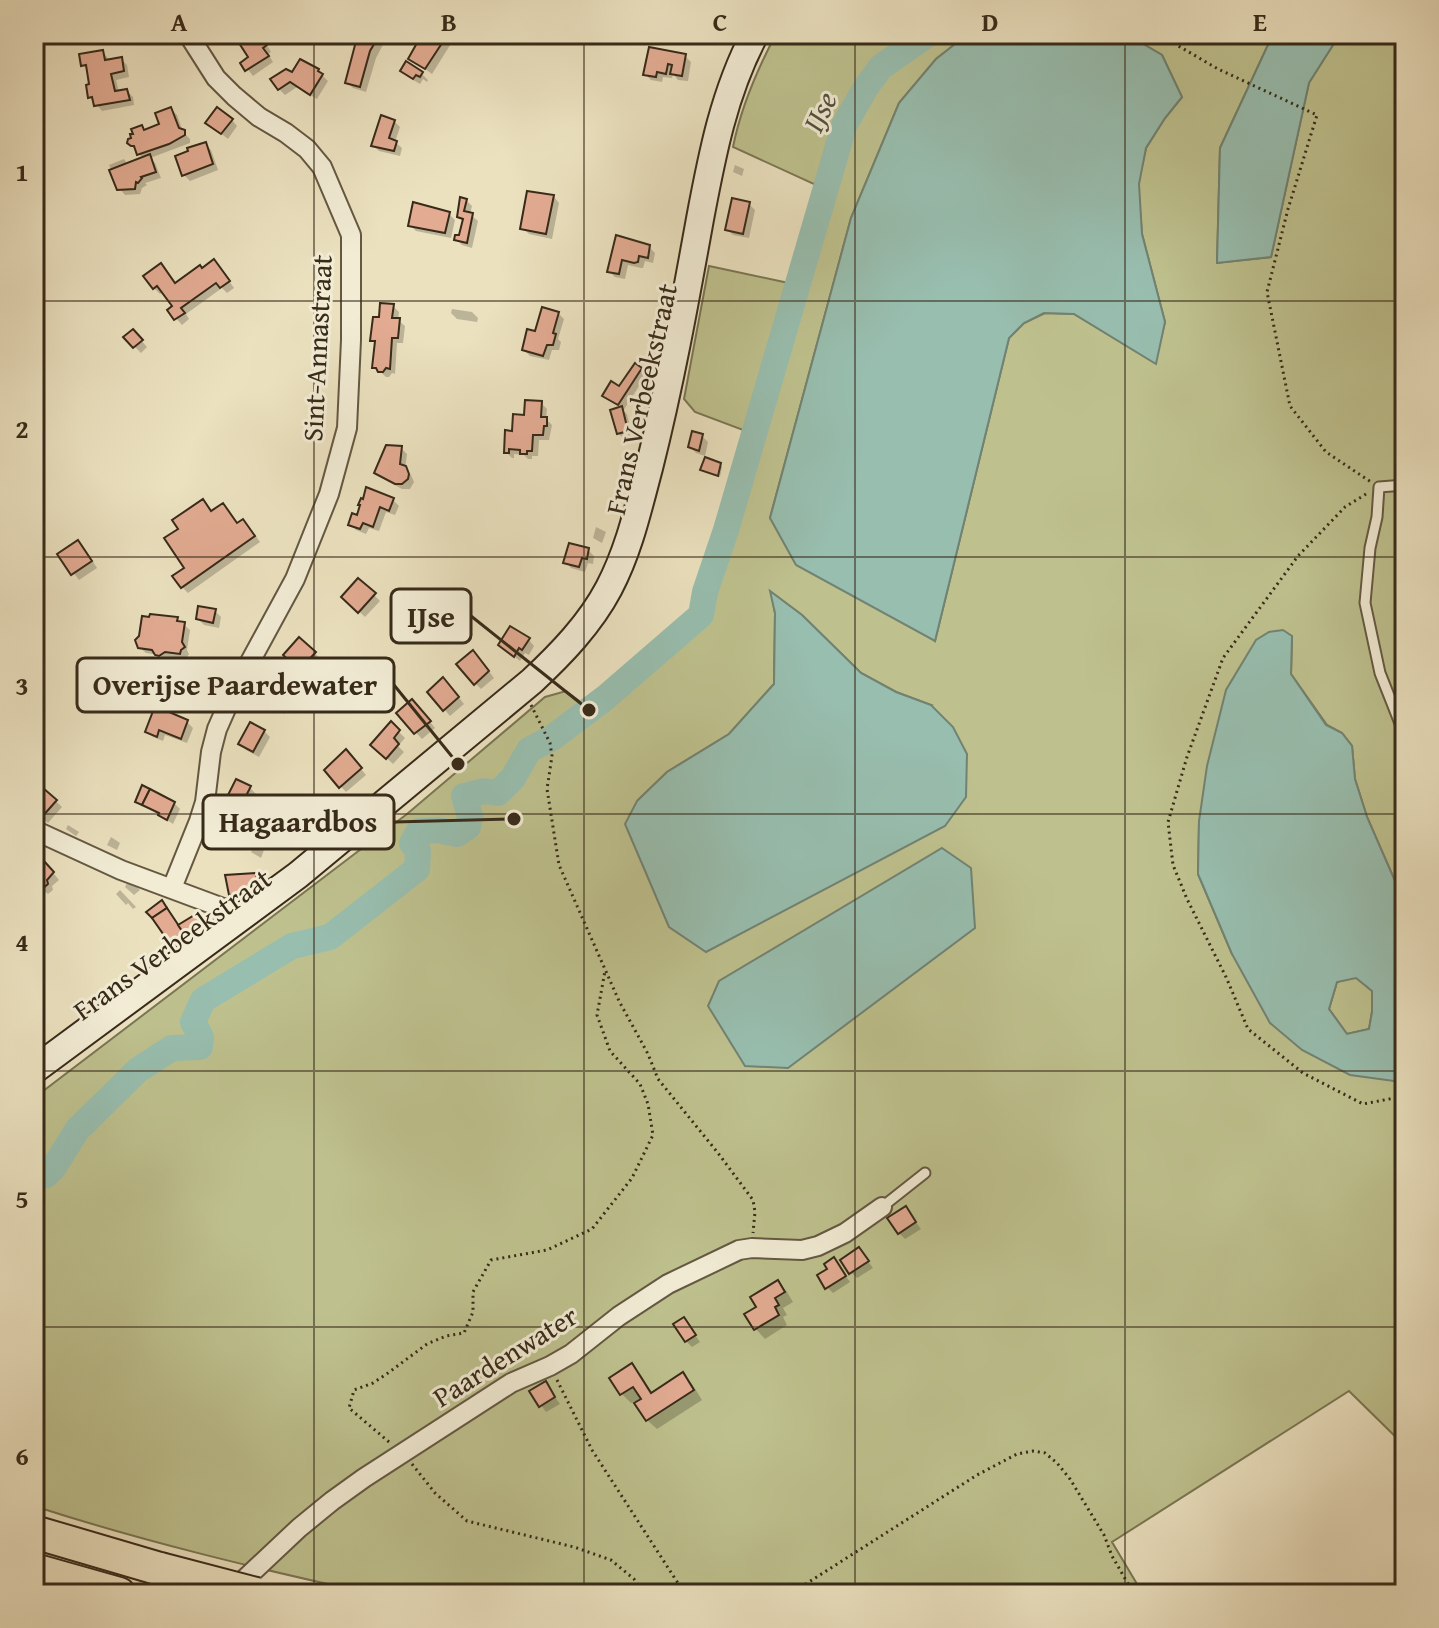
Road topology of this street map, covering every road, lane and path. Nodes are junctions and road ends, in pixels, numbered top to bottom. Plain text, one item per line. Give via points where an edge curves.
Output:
1 (188, 34) edge
2 (755, 34) edge
3 (1158, 34) edge
4 (1405, 485) edge
5 (1379, 487) junction
6 (529, 701) dead end
7 (1405, 736) edge
8 (34, 830) edge
9 (172, 888) junction
10 (241, 918) junction
11 (605, 971) junction
12 (34, 1070) edge
13 (1405, 1096) edge
14 (925, 1173) dead end
15 (882, 1207) joint
16 (752, 1248) junction
17 (550, 1366) junction
18 (403, 1453) junction
19 (34, 1532) edge
20 (34, 1570) edge
21 (119, 1594) edge
22 (228, 1594) edge
23 (256, 1594) edge
24 (644, 1594) edge
25 (685, 1594) edge
26 (790, 1594) edge
27 (1134, 1594) edge

1 - 9 street, Sint-Annastraat via 234,96 307,149 322,167 351,235 351,340 347,428 329,494 295,579 217,729 202,812
2 - 10 main road, Frans Verbeekstraat via 717,132 667,395 632,532 609,588 578,633 532,681
3 - 5 path via 1317,115 1267,292 1290,406 1326,452
4 - 5 lane
5 - 7 lane via 1365,603 1380,673
5 - 13 path via 1345,507 1298,556 1223,658 1168,822 1173,865 1248,1029 1303,1073 1363,1104
6 - 11 path via 550,743 547,789 559,865
8 - 9 street
9 - 10 street
10 - 12 main road, Frans Verbeekstraat
11 - 16 path via 658,1079 753,1200
11 - 18 path via 597,1015 610,1051 640,1084 653,1135 632,1178 592,1229 547,1250 491,1260 473,1292 473,1312 464,1333 427,1344 354,1390 349,1408
14 - 15 lane
15 - 16 street, Paardenwater via 818,1246 788,1251
16 - 17 street, Paardenwater via 668,1284
17 - 18 street, Paardenwater via 511,1383
17 - 25 path via 592,1450
18 - 22 street, Paardenwater via 332,1501
18 - 24 path via 435,1493 467,1521 611,1560
19 - 23 highway, bridge
20 - 21 highway
26 - 27 path via 977,1475 1033,1451 1045,1453 1070,1479

